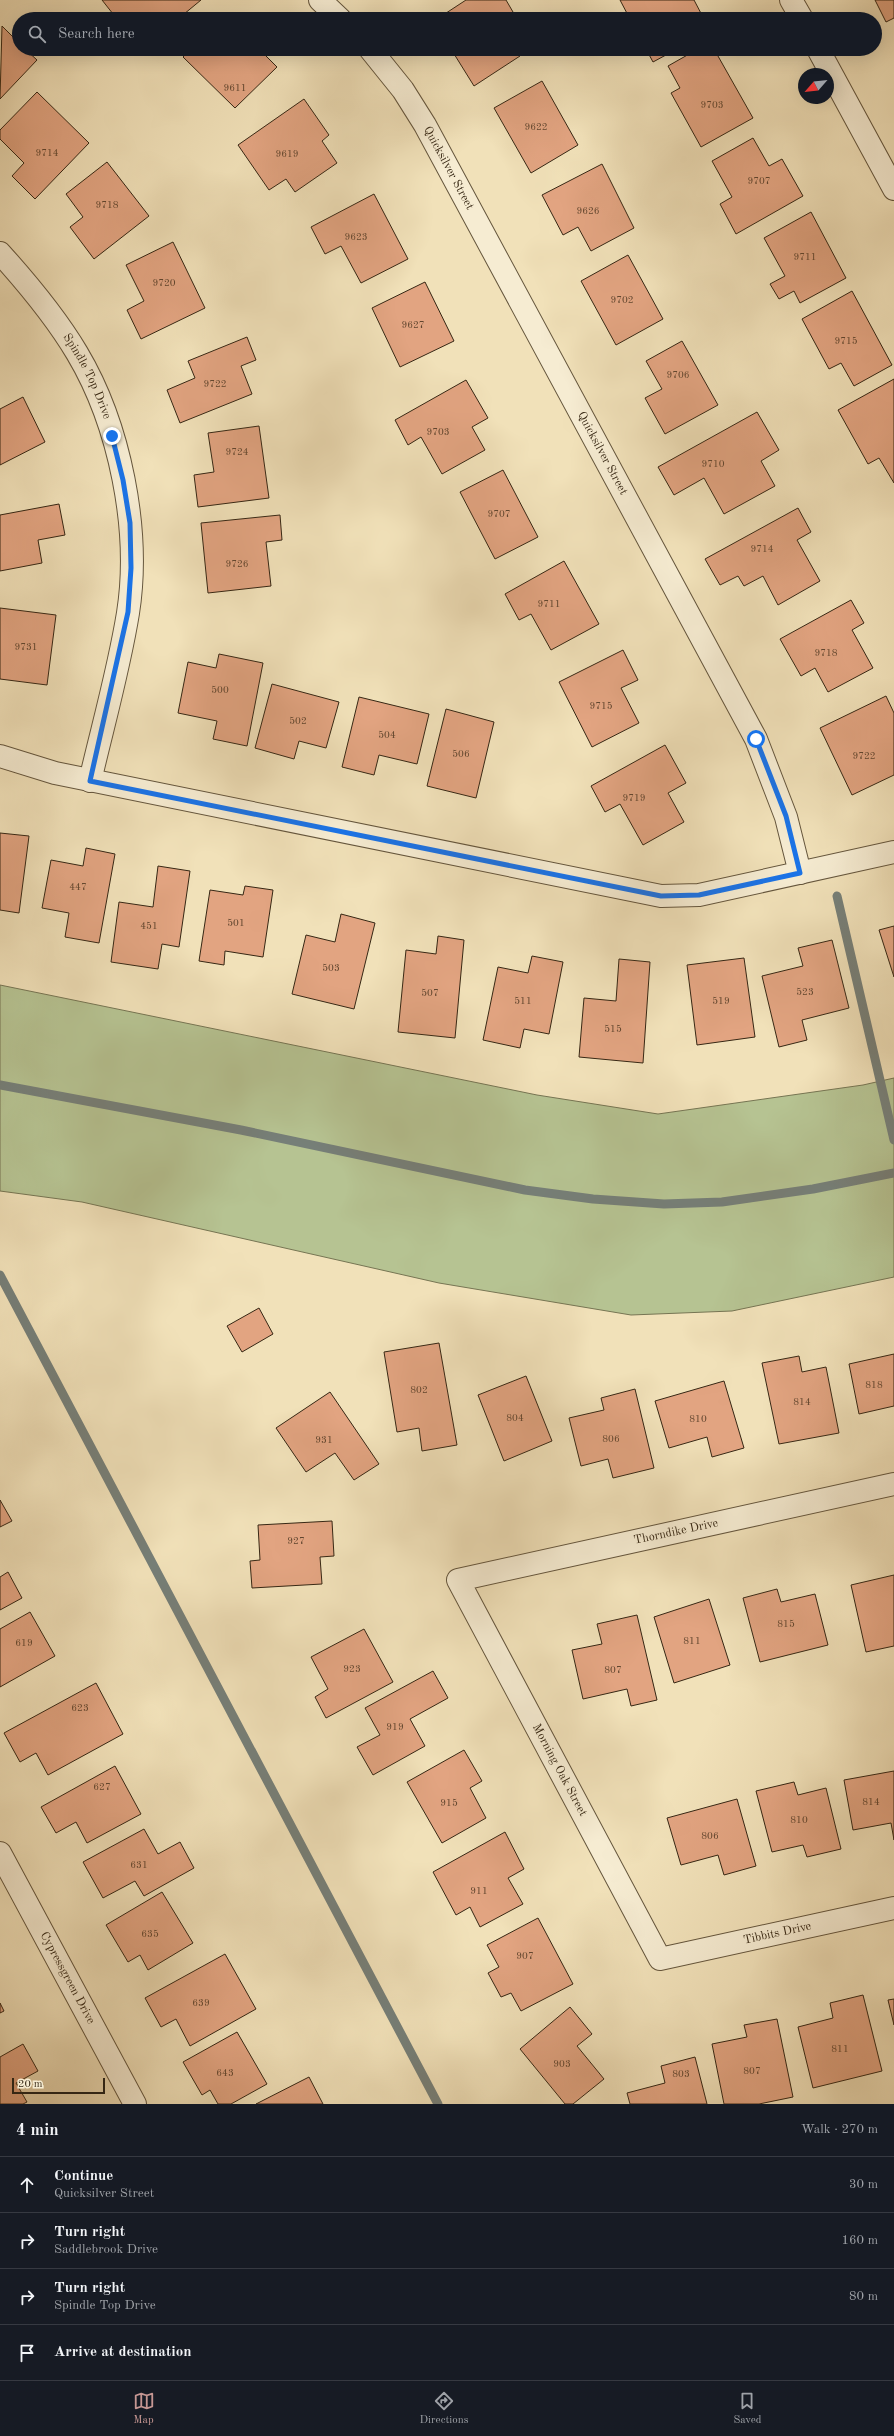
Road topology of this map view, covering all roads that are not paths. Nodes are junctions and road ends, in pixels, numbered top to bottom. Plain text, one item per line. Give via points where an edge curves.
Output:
1 (320, 0) edge
2 (791, 0) edge
3 (333, 12) edge
4 (798, 12) edge
5 (376, 56) edge
6 (822, 56) edge
7 (894, 189) edge
8 (0, 252) edge
9 (0, 756) edge
10 (90, 781) junction
11 (894, 852) edge
12 (800, 873) junction
13 (894, 1484) edge
14 (458, 1580) joint
15 (0, 1853) edge
16 (894, 1908) edge
17 (660, 1959) joint
18 (135, 2104) edge

1 - 3 street
2 - 4 street
5 - 12 street, Quicksilver Street via 403,90 425,125 756,739 786,816
6 - 7 street
8 - 10 street, Spindle Top Drive via 54,317 78,354 105,415 123,480 130,523 131,568 128,612
9 - 10 street via 55,774
10 - 12 street via 661,896 699,895
11 - 12 street
13 - 14 street, Thorndike Drive
14 - 17 street, Morning Oak Street
15 - 18 street, Cypressgreen Drive
16 - 17 street, Tibbits Drive

